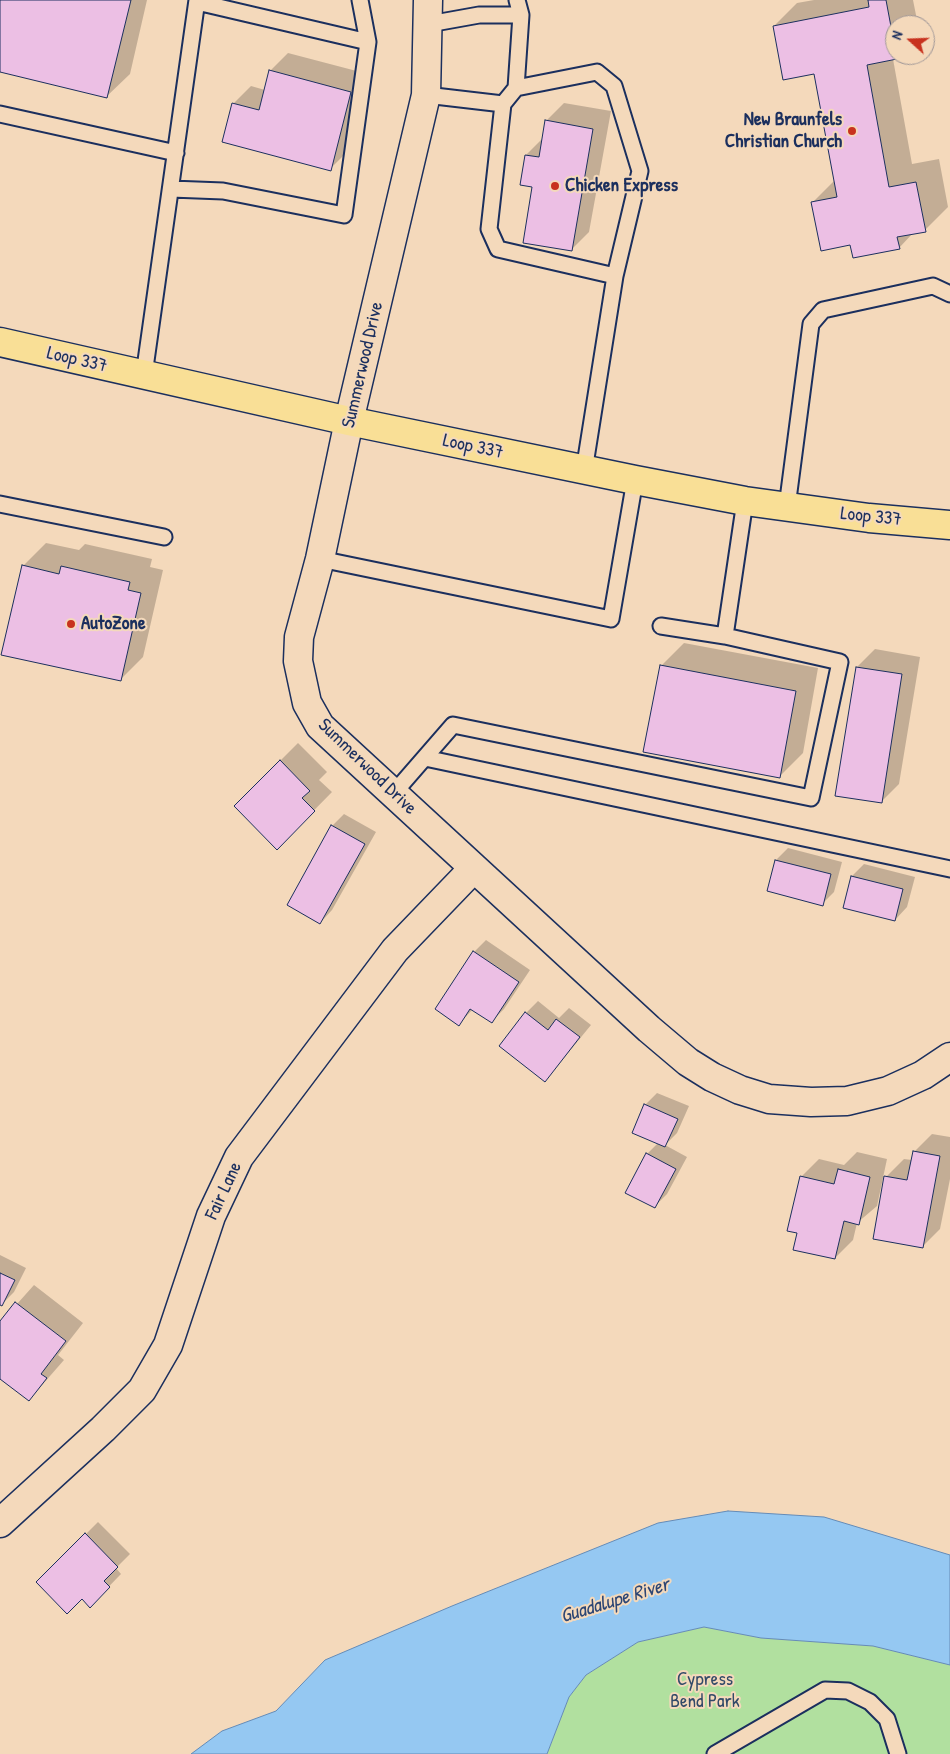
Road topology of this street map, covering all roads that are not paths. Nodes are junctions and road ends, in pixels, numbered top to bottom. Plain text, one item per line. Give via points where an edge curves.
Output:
1 (360, 0) edge
2 (517, 0) edge
3 (197, 1) edge
4 (428, 12) edge
5 (521, 16) junction
6 (368, 42) junction
7 (516, 88) junction
8 (426, 95) junction
9 (503, 104) junction
10 (0, 114) edge
11 (176, 153) junction
12 (171, 189) junction
13 (615, 276) junction
14 (950, 294) edge
15 (0, 342) edge
16 (144, 375) junction
17 (350, 421) junction
18 (584, 471) junction
19 (636, 480) junction
20 (744, 501) junction
21 (0, 504) edge
22 (787, 507) junction
23 (950, 525) edge
24 (164, 537) dead end
25 (320, 559) junction
26 (661, 626) dead end
27 (725, 636) junction
28 (425, 758) junction
29 (393, 794) junction
30 (474, 868) junction
31 (950, 869) edge
32 (950, 1057) edge
33 (0, 1523) edge
34 (715, 1754) edge
35 (898, 1754) edge

1 - 6 lane
2 - 5 lane
3 - 6 lane
3 - 11 lane
4 - 5 lane
4 - 8 street, Summerwood Drive
5 - 7 lane
6 - 12 lane via 344,214 223,191
7 - 9 lane
7 - 13 lane via 597,72 614,86 640,171
8 - 9 lane
8 - 17 street, Summerwood Drive
9 - 13 lane via 489,229 498,249
10 - 11 lane
11 - 12 lane
12 - 16 lane
13 - 18 lane
14 - 22 lane via 933,286 823,310 811,324
15 - 16 main road, Loop 337
16 - 17 main road, Loop 337
17 - 18 main road, Loop 337
17 - 25 street, Summerwood Drive
18 - 19 main road, Loop 337
19 - 20 main road, Loop 337
19 - 25 lane via 611,619
20 - 22 main road, Loop 337
20 - 27 lane
21 - 24 lane
22 - 23 main road, Loop 337
25 - 29 street, Summerwood Drive via 299,637 298,661 307,703 320,726
26 - 27 lane
27 - 28 lane via 840,662 811,798 454,725
28 - 29 lane
28 - 31 lane
29 - 30 street, Summerwood Drive
30 - 32 street, Summerwood Drive via 688,1062 740,1090 770,1099 847,1100 888,1091
30 - 33 street, Fair Lane via 395,950 239,1157 211,1216 168,1345 142,1390
34 - 35 lane via 825,1690 848,1691 870,1702 887,1719

